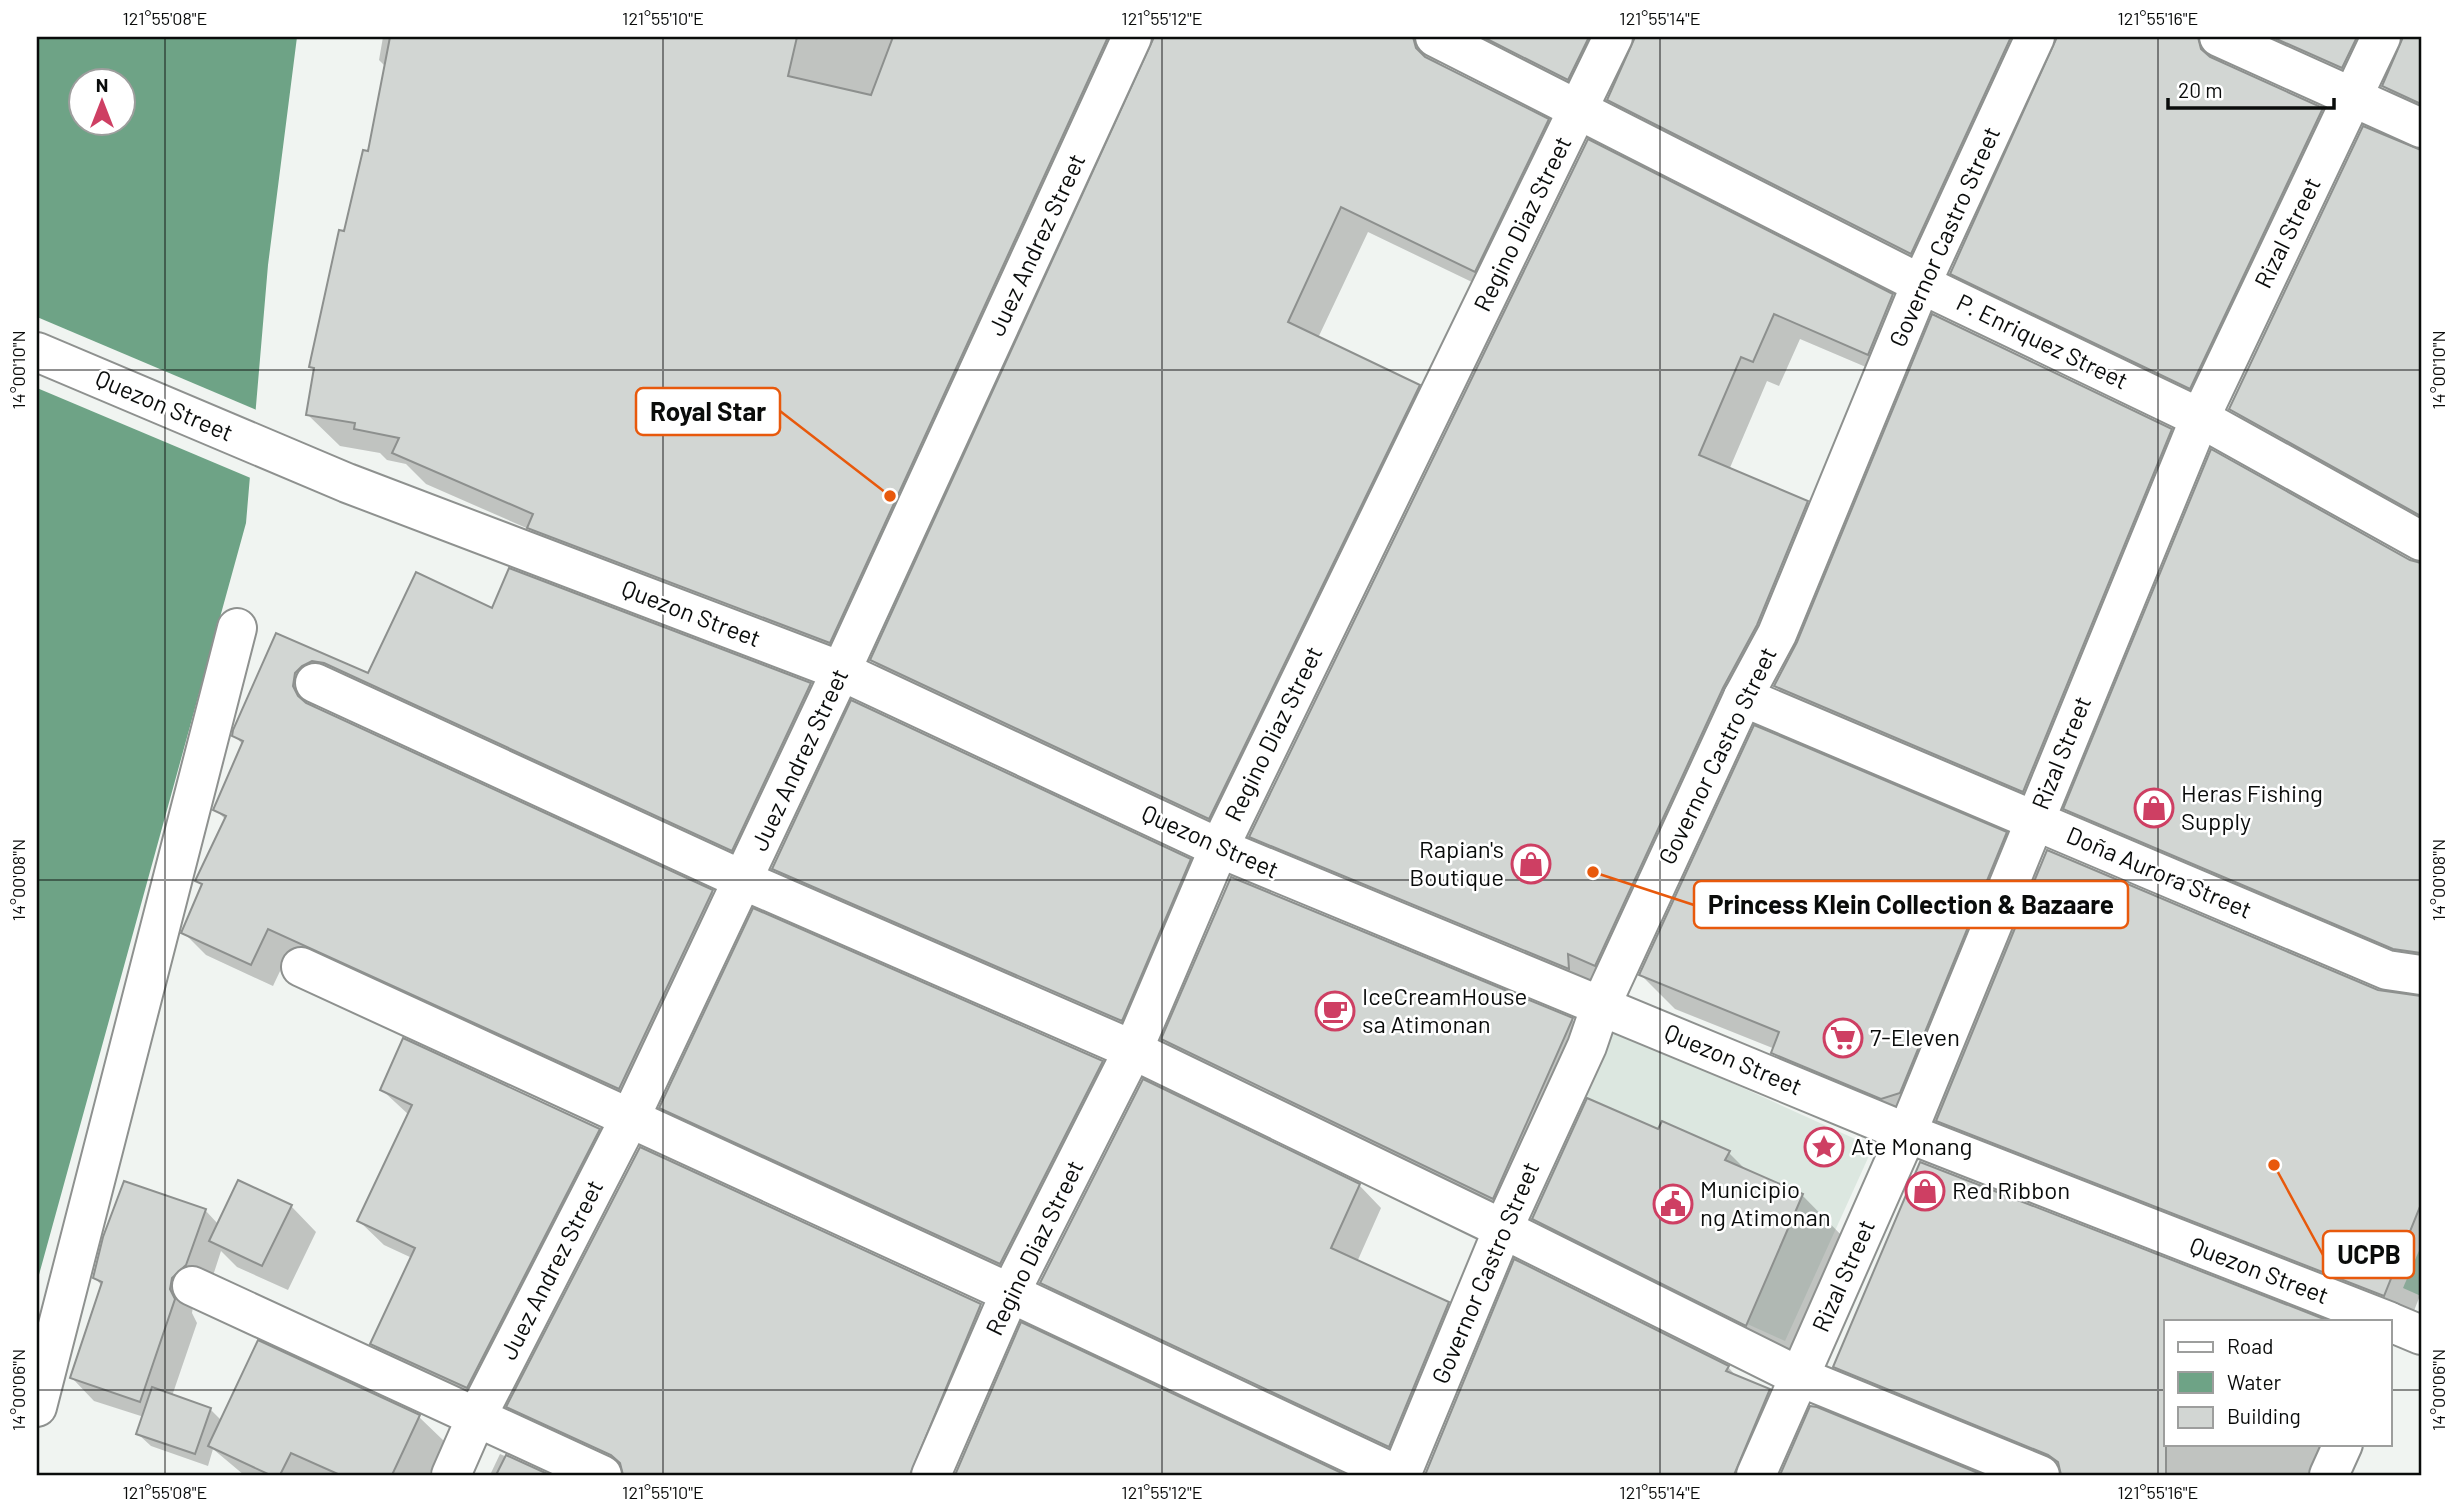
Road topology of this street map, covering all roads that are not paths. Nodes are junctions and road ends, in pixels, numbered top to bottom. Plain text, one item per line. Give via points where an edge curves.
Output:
1 (1132, 37) edge
2 (1435, 37) edge
3 (1614, 37) edge
4 (2035, 37) edge
5 (2219, 37) edge
6 (2381, 37) edge
7 (2354, 97) junction
8 (1579, 108) junction
9 (2421, 128) edge
10 (1921, 284) junction
11 (37, 352) edge
12 (2200, 418) junction
13 (2421, 541) edge
14 (237, 628) dead end
15 (841, 671) junction
16 (315, 683) dead end
17 (1743, 697) junction
18 (2035, 820) junction
19 (1219, 848) junction
20 (745, 881) junction
21 (301, 967) dead end
22 (2421, 975) edge
23 (1601, 1006) junction
24 (1133, 1051) junction
25 (630, 1118) junction
26 (1908, 1133) junction
27 (1503, 1229) junction
28 (192, 1286) dead end
29 (1010, 1293) junction
30 (2381, 1320) edge
31 (1800, 1377) junction
32 (37, 1407) edge
33 (476, 1418) junction
34 (2342, 1446) edge
35 (451, 1475) edge
36 (603, 1475) edge
37 (930, 1475) edge
38 (1399, 1475) edge
39 (1756, 1475) edge
40 (2039, 1475) edge
41 (2329, 1475) edge

1 - 15 street, Juez Andrez Street
2 - 8 street, P. Enriquez Street
3 - 8 street, Regino Diaz Street
4 - 10 street, Governor Castro Street
5 - 7 street
6 - 7 street, Rizal Street
7 - 9 street
7 - 12 street, Rizal Street
8 - 10 street, P. Enriquez Street
8 - 19 street, Regino Diaz Street
10 - 12 street, P. Enriquez Street
10 - 17 street, Governor Castro Street via 1777,634
11 - 15 street, Quezon Street via 346,483
12 - 13 street, P. Enriquez Street
12 - 18 street, Rizal Street
14 - 32 street
15 - 19 street, Quezon Street
15 - 20 street, Juez Andrez Street
16 - 20 street
17 - 18 street, Doña Aurora Street
17 - 23 street, Governor Castro Street
18 - 22 street, Doña Aurora Street via 2387,970
18 - 26 street, Rizal Street
19 - 23 street, Quezon Street
19 - 24 street, Regino Diaz Street
20 - 24 street
20 - 25 street, Juez Andrez Street
21 - 25 street
23 - 26 street, Quezon Street
23 - 27 street, Governor Castro Street
24 - 27 street
24 - 29 street, Regino Diaz Street
25 - 29 street
25 - 33 street, Juez Andrez Street
26 - 30 street, Quezon Street
26 - 31 street, Rizal Street
27 - 31 street
27 - 38 street, Governor Castro Street
28 - 33 street
29 - 37 street, Regino Diaz Street
29 - 38 street
31 - 39 street, Rizal Street
31 - 40 street
33 - 35 street, Juez Andrez Street
33 - 36 street
34 - 41 street

